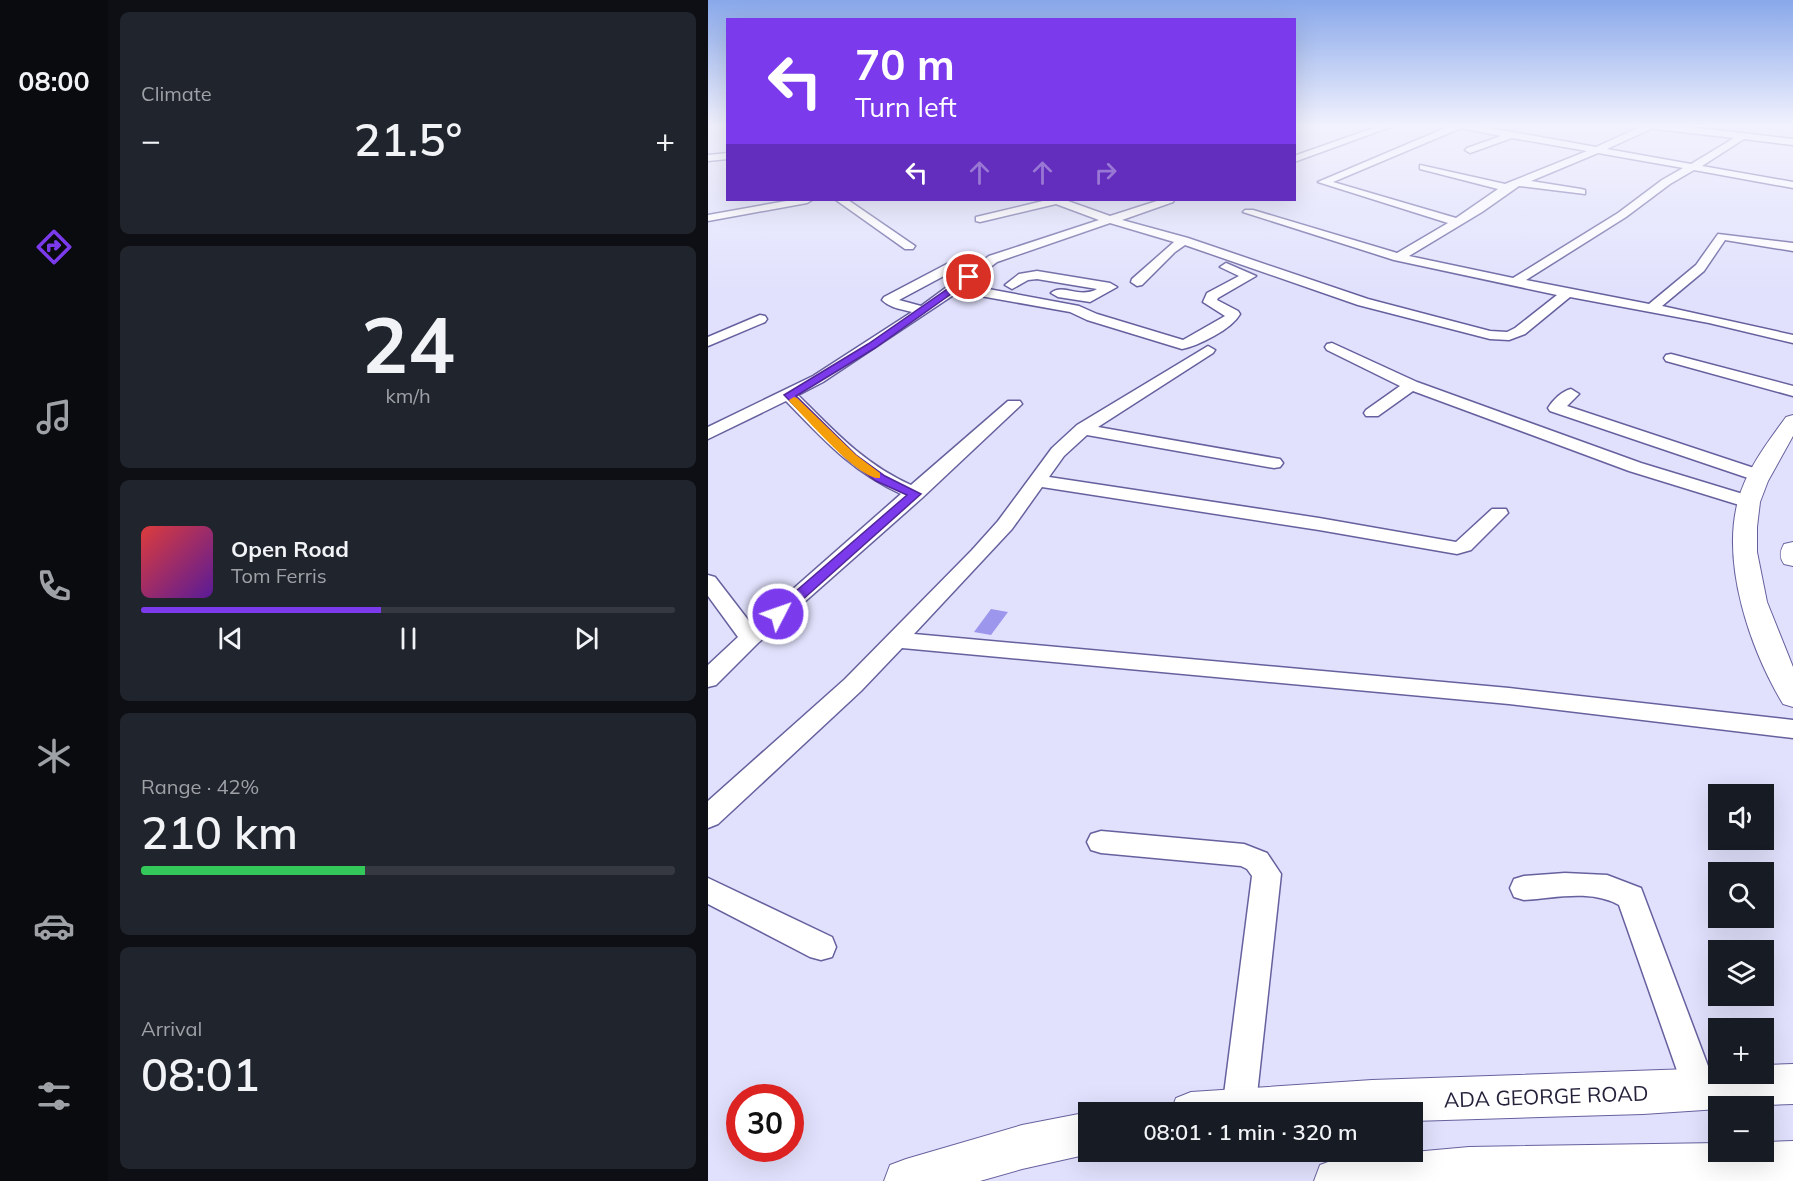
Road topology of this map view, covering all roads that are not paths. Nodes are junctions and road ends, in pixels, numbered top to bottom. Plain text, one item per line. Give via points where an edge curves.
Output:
1 (1325, 181) edge
2 (1493, 181) edge
3 (1522, 181) edge
4 (1669, 181) edge
5 (1512, 185) junction
6 (1581, 192) dead end
7 (802, 201) edge
8 (842, 201) edge
9 (1053, 201) edge
10 (1060, 201) edge
11 (1157, 201) edge
12 (1250, 212) dead end
13 (708, 218) edge
14 (980, 219) dead end
15 (1107, 219) junction
16 (1457, 222) junction
17 (1184, 241) junction
18 (909, 246) dead end
19 (1793, 247) edge
20 (1171, 249) junction
21 (1398, 257) junction
22 (966, 259) dead end
23 (948, 268) junction
24 (971, 275) junction
25 (1137, 282) dead end
26 (1515, 282) junction
27 (1012, 285) junction
28 (955, 287) junction
29 (1567, 293) junction
30 (995, 294) junction
31 (939, 300) junction
32 (980, 305) junction
33 (1652, 308) junction
34 (923, 310) junction
35 (1056, 310) junction
36 (760, 319) dead end
37 (1793, 339) edge
38 (708, 342) edge
39 (1332, 347) dead end
40 (1208, 350) dead end
41 (1671, 358) dead end
42 (1411, 385) junction
43 (1793, 391) edge
44 (1571, 394) dead end
45 (789, 395) junction
46 (1014, 404) dead end
47 (1372, 413) dead end
48 (1793, 421) edge
49 (1083, 429) junction
50 (708, 434) edge
51 (1274, 463) dead end
52 (1760, 476) junction
53 (1037, 481) junction
54 (915, 494) junction
55 (1749, 502) junction
56 (1499, 513) dead end
57 (1793, 549) edge
58 (1793, 559) edge
59 (708, 582) edge
60 (750, 638) junction
61 (897, 640) junction
62 (708, 679) edge
63 (1793, 697) edge
64 (1793, 729) edge
65 (708, 817) edge
66 (1101, 842) dead end
67 (1524, 888) dead end
68 (708, 890) edge
69 (821, 947) dead end
70 (1793, 1084) edge
71 (1700, 1090) junction
72 (1240, 1102) edge
73 (1357, 1102) edge
74 (1078, 1135) edge
75 (1793, 1163) edge
76 (906, 1181) edge
77 (1336, 1181) edge

1 - 16 street
2 - 5 street
3 - 5 street
4 - 26 street
5 - 6 street
5 - 16 street
7 - 13 street
8 - 18 street
9 - 14 street
10 - 15 street
11 - 15 street
12 - 21 street
15 - 17 street
15 - 24 street via 1000,256
16 - 21 street
17 - 20 street
17 - 29 street via 1363,302 1502,336 1520,331
19 - 33 street via 1722,236 1700,268
20 - 25 street
20 - 35 street via 1250,276 1212,296 1210,302 1233,314 1191,343 1182,345
21 - 26 street
22 - 23 street
23 - 24 street
23 - 34 street via 889,300
24 - 27 street
24 - 28 street
26 - 29 street
27 - 27 street via 1037,275 1110,287 1090,298
28 - 30 street
28 - 31 street
29 - 33 street
30 - 32 street
30 - 35 street
31 - 32 street
31 - 34 street
32 - 35 street
33 - 37 street
34 - 45 street
36 - 38 street
39 - 42 street
40 - 49 street
41 - 43 street
42 - 47 street
42 - 55 street via 1635,467
44 - 52 street via 1556,408
45 - 50 street
45 - 54 street via 852,458 880,478
46 - 54 street
48 - 52 main road
49 - 51 street
49 - 53 street via 1058,452
52 - 55 main road
53 - 56 street via 1457,548 1467,544
53 - 61 street via 992,540
54 - 60 street
55 - 63 main road via 1745,543 1751,592 1772,654
57 - 58 main road
59 - 60 street
60 - 62 street
61 - 64 street via 1509,696
61 - 65 street
66 - 72 street via 1244,855 1257,861 1267,874
67 - 71 street via 1604,884 1630,897
68 - 69 street
70 - 71 main road, ADA GEORGE ROAD
71 - 73 main road, ADA GEORGE ROAD
74 - 76 main road via 1022,1147
75 - 77 main road via 1469,1169

